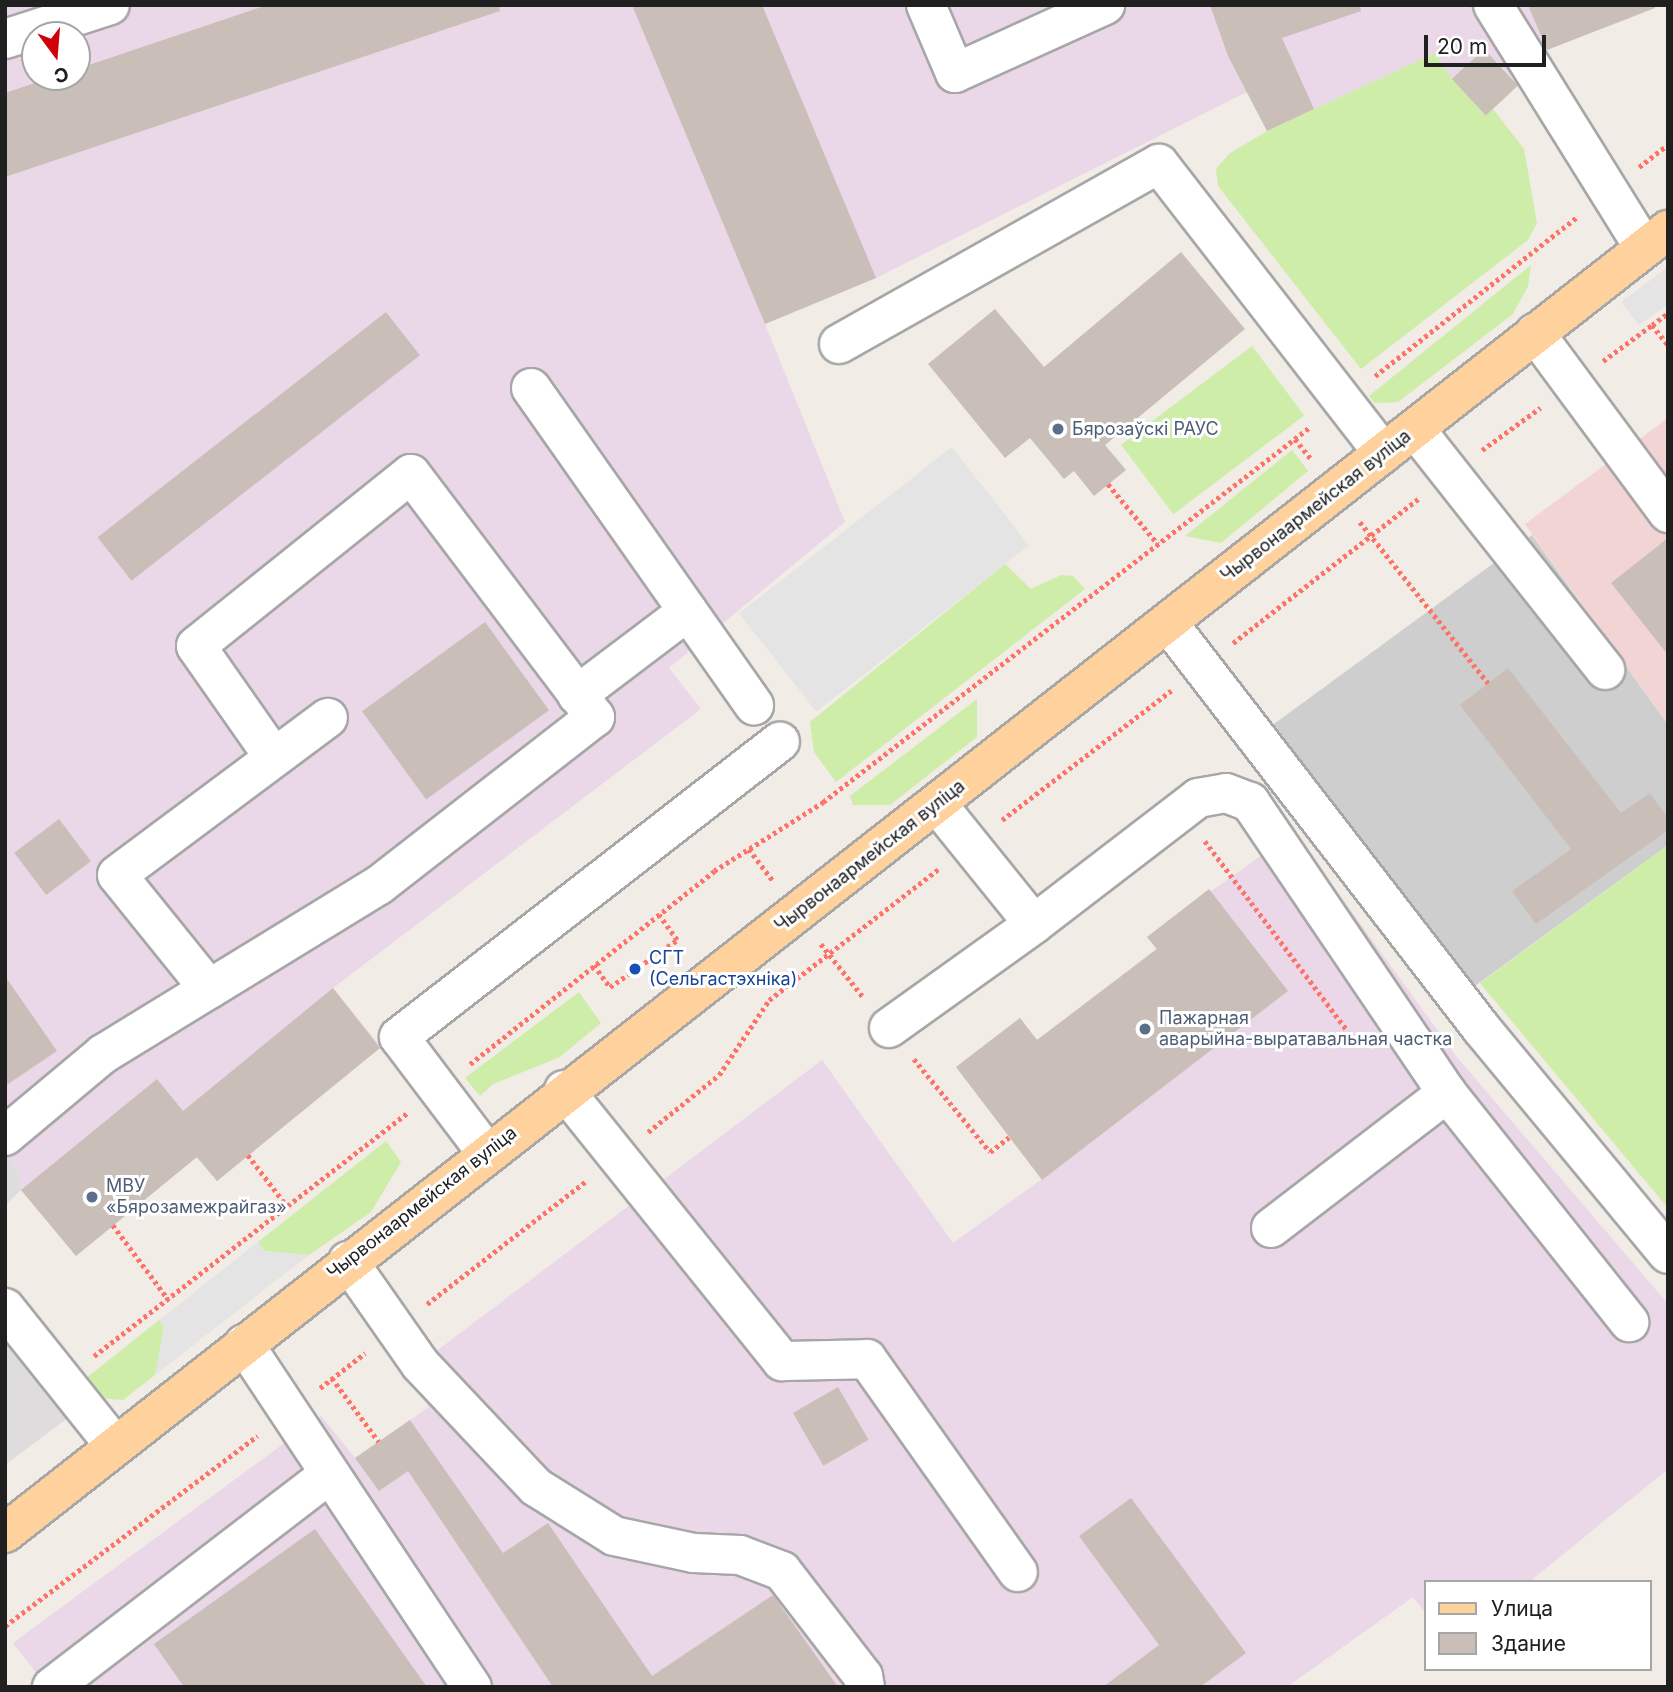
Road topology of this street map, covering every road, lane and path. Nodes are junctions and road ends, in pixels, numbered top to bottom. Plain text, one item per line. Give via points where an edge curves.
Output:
1 (110, 5) edge
2 (926, 5) edge
3 (1105, 5) edge
4 (1493, 5) edge
5 (5, 39) edge
6 (1668, 144) edge
7 (1608, 192) junction
8 (1656, 239) edge
9 (1668, 313) edge
10 (1652, 325) junction
11 (1535, 333) junction
12 (839, 344) dead end
13 (1668, 345) edge
14 (1573, 383) junction
15 (531, 387) dead end
16 (1343, 401) junction
17 (1415, 429) junction
18 (1383, 453) junction
19 (1449, 475) junction
20 (1108, 484) dead end
21 (1668, 513) edge
22 (1370, 535) junction
23 (1158, 544) junction
24 (688, 611) junction
25 (1168, 623) junction
26 (1205, 666) junction
27 (1605, 670) dead end
28 (1488, 683) dead end
29 (577, 695) junction
30 (754, 705) dead end
31 (328, 718) dead end
32 (779, 741) dead end
33 (273, 756) junction
34 (937, 804) junction
35 (1182, 810) junction
36 (970, 845) junction
37 (659, 915) junction
38 (1034, 924) junction
39 (594, 965) junction
40 (209, 989) junction
41 (889, 1028) dead end
42 (1347, 1030) dead end
43 (439, 1089) junction
44 (564, 1090) junction
45 (1447, 1093) junction
46 (5, 1136) edge
47 (486, 1152) junction
48 (248, 1155) dead end
49 (617, 1156) junction
50 (287, 1206) junction
51 (113, 1226) dead end
52 (1271, 1228) dead end
53 (1668, 1254) edge
54 (348, 1261) junction
55 (168, 1299) junction
56 (5, 1308) edge
57 (1629, 1322) dead end
58 (397, 1327) junction
59 (244, 1344) junction
60 (332, 1378) junction
61 (63, 1380) junction
62 (289, 1412) junction
63 (379, 1442) dead end
64 (116, 1446) junction
65 (330, 1474) junction
66 (5, 1533) edge
67 (1018, 1572) dead end
68 (5, 1626) edge
69 (52, 1687) edge
70 (472, 1687) edge
71 (865, 1687) edge

1 - 5 lane
2 - 3 lane via 955,73
4 - 7 lane
6 - 7 path
7 - 8 lane
7 - 16 path
8 - 11 main road, Чырвонаармейская вуліца
9 - 10 path
10 - 13 path
10 - 14 path
11 - 14 lane
11 - 17 main road, Чырвонаармейская вуліца
12 - 16 lane via 1159,164
14 - 19 path
14 - 21 lane
15 - 24 lane
16 - 18 lane
16 - 23 path
17 - 18 main road, Чырвонаармейская вуліца
17 - 19 lane
18 - 25 main road, Чырвонаармейская вуліца
19 - 22 path
19 - 27 lane
20 - 23 path
22 - 26 path
22 - 28 path
23 - 37 path via 823,802 715,871
24 - 29 lane
24 - 30 lane
25 - 26 lane
25 - 34 main road, Чырвонаармейская вуліца
26 - 36 path
26 - 53 lane via 1481,1028
29 - 33 lane via 411,474 196,646
29 - 40 lane via 595,717 379,885
31 - 33 lane
32 - 43 lane via 399,1037
33 - 40 lane via 117,874
34 - 36 lane
34 - 44 main road, Чырвонаармейская вуліца
35 - 38 lane
35 - 42 path
35 - 45 lane via 1198,798 1226,793 1250,802
36 - 38 lane
36 - 49 path via 769,1000 719,1075
37 - 39 path
37 - 39 path via 677,940 610,987
38 - 41 lane
39 - 43 path
40 - 46 lane via 103,1054
43 - 47 lane
43 - 50 path
44 - 47 main road, Чырвонаармейская вуліца
44 - 49 lane
45 - 52 lane
45 - 57 lane
47 - 54 main road, Чырвонаармейская вуліца
48 - 50 path
49 - 58 path
49 - 67 lane via 782,1361 867,1359
50 - 55 path
51 - 55 path
54 - 58 lane
54 - 59 main road, Чырвонаармейская вуліца
55 - 61 path
56 - 61 lane
58 - 60 path
58 - 71 lane via 420,1364 536,1487 614,1536 694,1553 740,1555 782,1571 863,1676
59 - 62 lane
59 - 64 main road, Чырвонаармейская вуліца
60 - 62 path
60 - 63 path
61 - 64 lane
62 - 65 lane
62 - 68 path
64 - 66 main road, Чырвонаармейская вуліца
65 - 69 lane
65 - 70 lane

